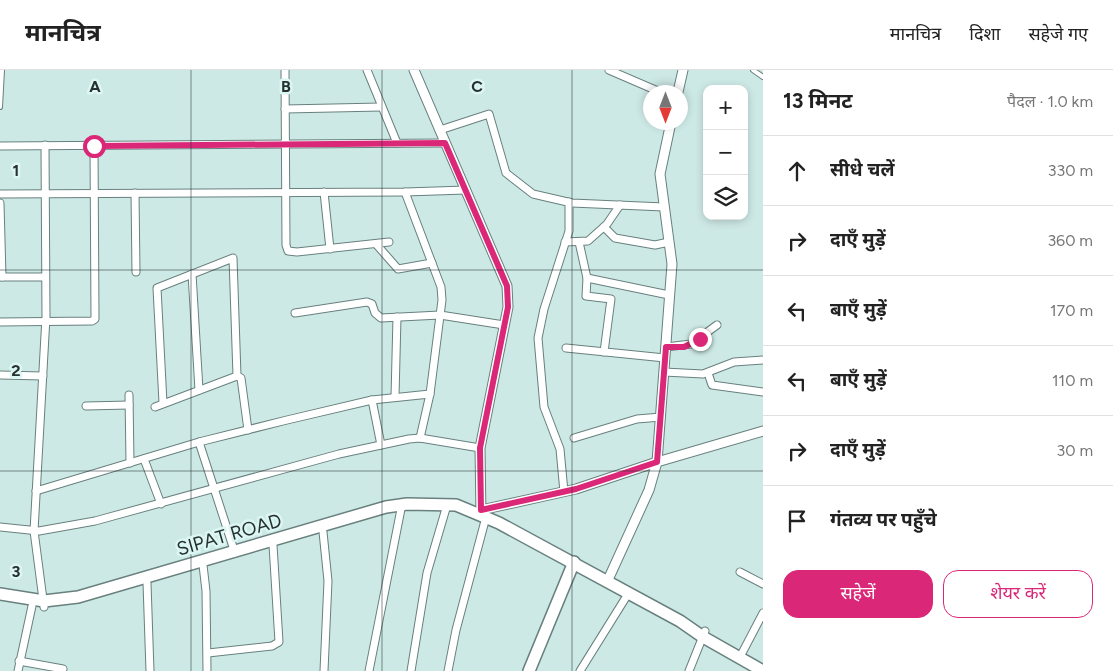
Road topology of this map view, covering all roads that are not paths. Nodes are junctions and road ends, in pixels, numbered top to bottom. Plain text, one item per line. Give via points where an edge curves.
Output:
1 (2, 70) edge
2 (285, 70) edge
3 (367, 70) edge
4 (414, 70) edge
5 (609, 70) edge
6 (683, 70) edge
7 (753, 70) edge
8 (763, 77) edge
9 (644, 85) edge
10 (680, 85) edge
11 (381, 107) junction
12 (0, 108) edge
13 (284, 109) junction
14 (440, 130) junction
15 (669, 130) edge
16 (397, 143) junction
17 (445, 143) junction
18 (284, 144) junction
19 (45, 145) junction
20 (0, 146) edge
21 (94, 146) junction
22 (466, 190) junction
23 (285, 192) junction
24 (324, 192) junction
25 (405, 192) junction
26 (135, 193) junction
27 (0, 194) edge
28 (44, 194) junction
29 (94, 194) junction
30 (569, 202) junction
31 (0, 203) edge
32 (620, 205) junction
33 (664, 207) junction
34 (604, 228) junction
35 (388, 242) dead end
36 (565, 242) junction
37 (579, 242) junction
38 (669, 242) junction
39 (376, 244) junction
40 (330, 249) junction
41 (432, 263) junction
42 (136, 272) dead end
43 (192, 274) junction
44 (1, 277) edge
45 (45, 277) junction
46 (587, 278) junction
47 (669, 295) junction
48 (295, 314) dead end
49 (440, 315) junction
50 (397, 317) junction
51 (46, 321) junction
52 (0, 322) edge
53 (504, 325) junction
54 (717, 325) dead end
55 (666, 347) junction
56 (566, 348) dead end
57 (604, 352) junction
58 (665, 358) junction
59 (763, 360) edge
60 (664, 372) junction
61 (708, 373) junction
62 (0, 375) edge
63 (43, 376) junction
64 (237, 376) junction
65 (199, 390) junction
66 (763, 392) edge
67 (430, 394) junction
68 (129, 395) dead end
69 (394, 397) junction
70 (372, 400) junction
71 (163, 404) junction
72 (129, 405) junction
73 (86, 406) dead end
74 (155, 407) dead end
75 (660, 418) junction
76 (248, 430) junction
77 (763, 431) edge
78 (420, 438) junction
79 (574, 438) dead end
80 (199, 442) junction
81 (381, 445) junction
82 (480, 448) junction
83 (144, 459) junction
84 (657, 462) junction
85 (130, 463) junction
86 (215, 490) junction
87 (36, 491) junction
88 (564, 492) junction
89 (161, 504) junction
90 (402, 508) junction
91 (446, 508) junction
92 (483, 514) junction
93 (0, 526) edge
94 (34, 530) junction
95 (323, 532) junction
96 (273, 545) junction
97 (235, 553) junction
98 (574, 562) junction
99 (203, 566) junction
100 (740, 572) dead end
101 (607, 582) junction
102 (147, 583) junction
103 (763, 584) edge
104 (0, 594) edge
105 (628, 594) junction
106 (0, 600) edge
107 (44, 604) junction
108 (32, 606) junction
109 (763, 613) edge
110 (704, 634) junction
111 (208, 652) junction
112 (742, 654) junction
113 (19, 661) junction
114 (763, 662) edge
115 (63, 669) dead end
116 (18, 671) edge
117 (150, 671) edge
118 (207, 671) edge
119 (324, 671) edge
120 (369, 671) edge
121 (411, 671) edge
122 (448, 671) edge
123 (529, 671) edge
124 (580, 671) edge
125 (689, 671) edge
126 (763, 671) edge

1 - 12 lane
2 - 13 street
3 - 11 street
4 - 14 street
5 - 9 street
6 - 10 street
7 - 8 lane
11 - 13 street
11 - 16 street
13 - 18 street
14 - 17 street
14 - 30 street via 489,114 506,173 533,194
15 - 33 street via 660,174
16 - 17 street
16 - 18 street
17 - 22 street
18 - 21 street
18 - 23 street
19 - 20 street
19 - 21 street
19 - 28 street
21 - 29 street
22 - 25 street
22 - 53 street via 507,286 508,307
23 - 24 street
23 - 26 street
23 - 40 street via 288,251
24 - 25 street
24 - 40 street
25 - 41 street
26 - 29 street
26 - 42 street
27 - 28 street
28 - 29 street
28 - 45 street
29 - 51 street via 95,319
30 - 32 street
30 - 36 street via 569,231
31 - 44 street
32 - 33 street
32 - 34 street
33 - 38 street
34 - 37 street via 588,241
34 - 38 street via 615,238 655,245
35 - 39 street
36 - 37 street
36 - 88 street via 538,338 544,406 560,449
37 - 46 street
38 - 47 street via 672,264
39 - 40 street
39 - 41 street via 398,269
41 - 49 street via 441,287
43 - 64 street via 233,258
43 - 65 street
43 - 71 street via 157,288
44 - 45 street
45 - 51 street
46 - 47 street
46 - 57 street via 586,296 610,298
47 - 55 street
48 - 50 street via 367,302 372,304 378,316
49 - 50 street
49 - 53 street
49 - 67 street
50 - 69 street
51 - 52 street
51 - 63 street
53 - 82 street
54 - 55 street via 691,344
55 - 58 street
56 - 57 street
57 - 58 street
58 - 60 street
59 - 61 street via 734,362
60 - 61 street
60 - 75 street
61 - 66 street via 712,385
62 - 63 street
63 - 87 street
64 - 65 street
64 - 76 street via 241,378
65 - 71 street
67 - 69 street
67 - 78 street
68 - 72 street
69 - 70 street
70 - 76 street
70 - 81 street
71 - 74 street
72 - 73 street
72 - 85 street
75 - 79 street via 637,419
75 - 84 street
76 - 80 street
77 - 84 street
78 - 81 street
78 - 82 street
80 - 83 street
80 - 86 street
81 - 86 street
82 - 92 street
83 - 85 street
83 - 89 street
84 - 88 street
84 - 101 street via 649,490
85 - 87 street
86 - 89 street
86 - 97 street
87 - 94 street
88 - 92 street
89 - 94 street via 94,521
90 - 91 main road, SIPAT ROAD
90 - 95 main road, SIPAT ROAD
90 - 97 main road, SIPAT ROAD
90 - 120 street
91 - 92 main road, SIPAT ROAD
91 - 121 street via 427,573
92 - 98 main road, SIPAT ROAD
92 - 122 street
93 - 94 street
94 - 107 street
95 - 96 main road, SIPAT ROAD
95 - 119 street via 328,581
96 - 97 main road, SIPAT ROAD
96 - 111 street via 279,642 272,646
97 - 99 main road, SIPAT ROAD
97 - 107 main road, SIPAT ROAD
98 - 101 main road, SIPAT ROAD
98 - 123 main road
99 - 102 main road, SIPAT ROAD
99 - 111 street
100 - 103 street
101 - 105 main road, SIPAT ROAD
102 - 107 main road, SIPAT ROAD via 76,603
102 - 117 street
104 - 107 main road, SIPAT ROAD
105 - 110 main road, SIPAT ROAD
105 - 124 street
106 - 108 main road, SIPAT ROAD
107 - 108 main road, SIPAT ROAD
108 - 113 street
109 - 112 street
110 - 112 main road, SIPAT ROAD
110 - 125 street
111 - 118 street
112 - 114 main road, SIPAT ROAD
112 - 126 main road, SIPAT ROAD
113 - 115 street
113 - 116 street

